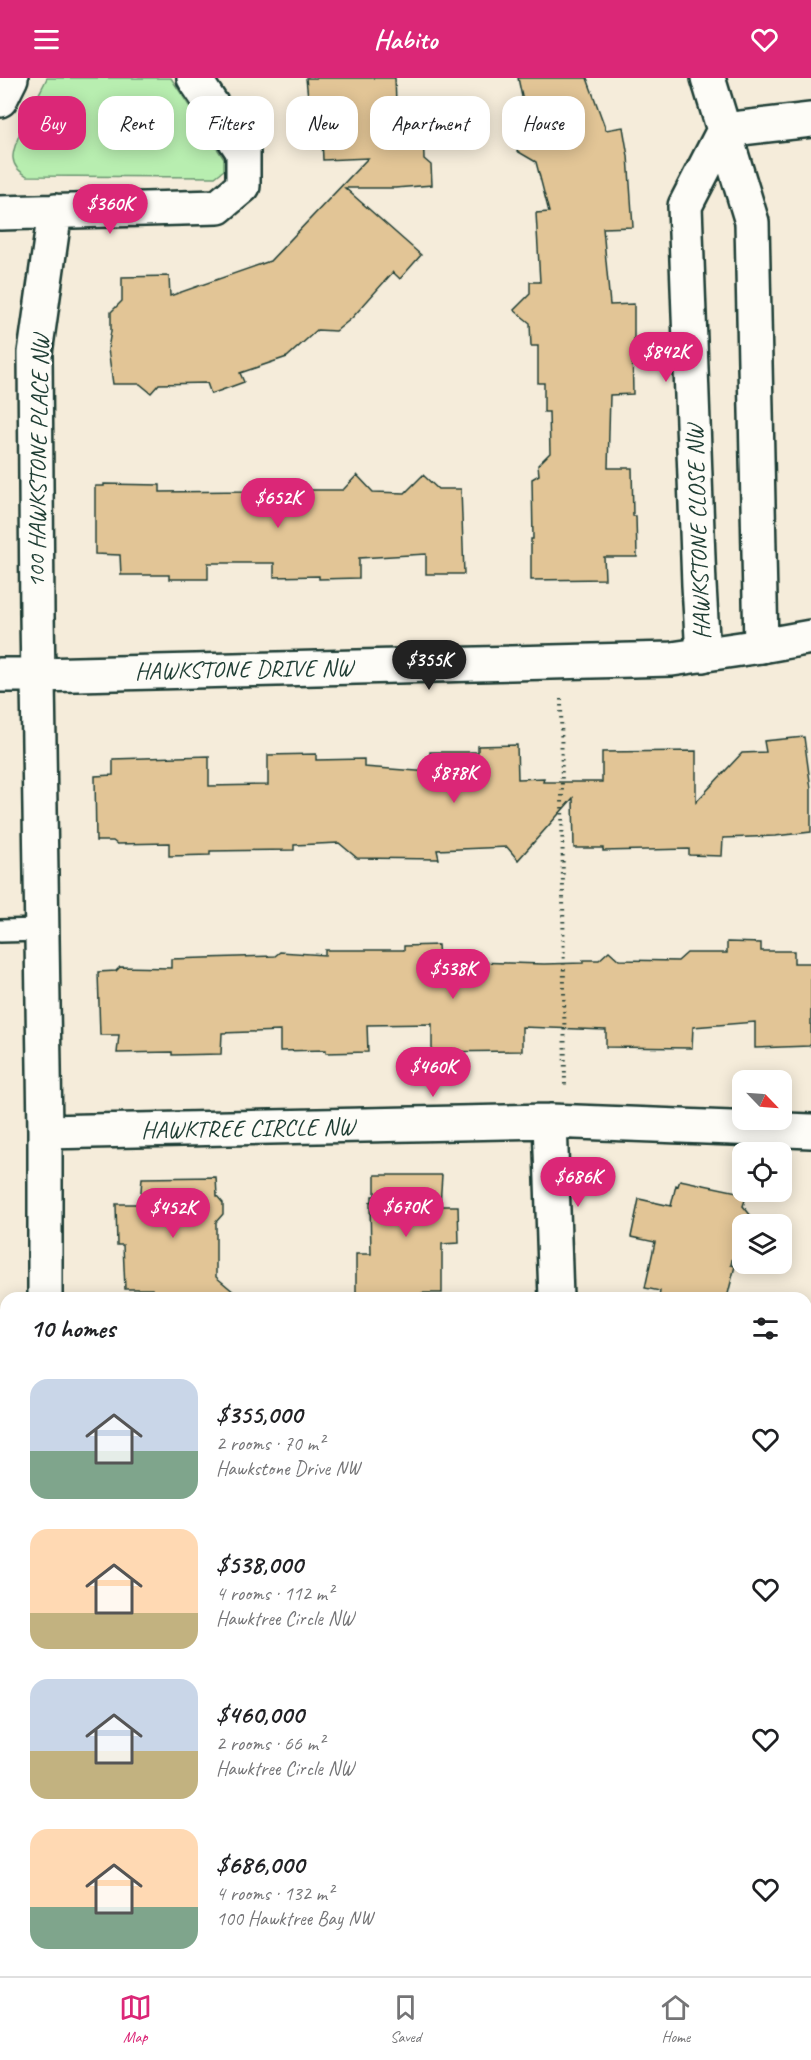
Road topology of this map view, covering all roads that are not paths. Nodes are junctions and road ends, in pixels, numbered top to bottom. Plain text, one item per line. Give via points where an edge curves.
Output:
1 (11, 78) edge
2 (194, 78) edge
3 (708, 78) edge
4 (0, 100) edge
5 (811, 120) edge
6 (724, 130) junction
7 (55, 211) junction
8 (0, 213) edge
9 (811, 637) edge
10 (761, 646) junction
11 (703, 655) junction
12 (0, 675) edge
13 (38, 675) junction
14 (43, 930) junction
15 (0, 931) edge
16 (550, 1121) junction
17 (811, 1131) edge
18 (45, 1132) junction
19 (45, 1292) edge
20 (556, 1292) edge

1 - 4 street
2 - 7 street via 243,152 243,186 218,207
3 - 6 street
5 - 6 street
6 - 10 street via 752,222
6 - 11 street, HAWKSTONE CLOSE NW via 685,206
7 - 8 street
7 - 13 street, 100 HAWKSTONE PLACE NW via 35,353
9 - 10 street, HAWKSTONE DRIVE NW
10 - 11 street, HAWKSTONE DRIVE NW
11 - 13 street, HAWKSTONE DRIVE NW via 559,663
12 - 13 street, HAWKSTONE DRIVE NW
13 - 14 street
14 - 15 lane
14 - 18 street
16 - 17 street, HAWKTREE CIRCLE NW
16 - 18 street, HAWKTREE CIRCLE NW
16 - 20 street
18 - 19 street

